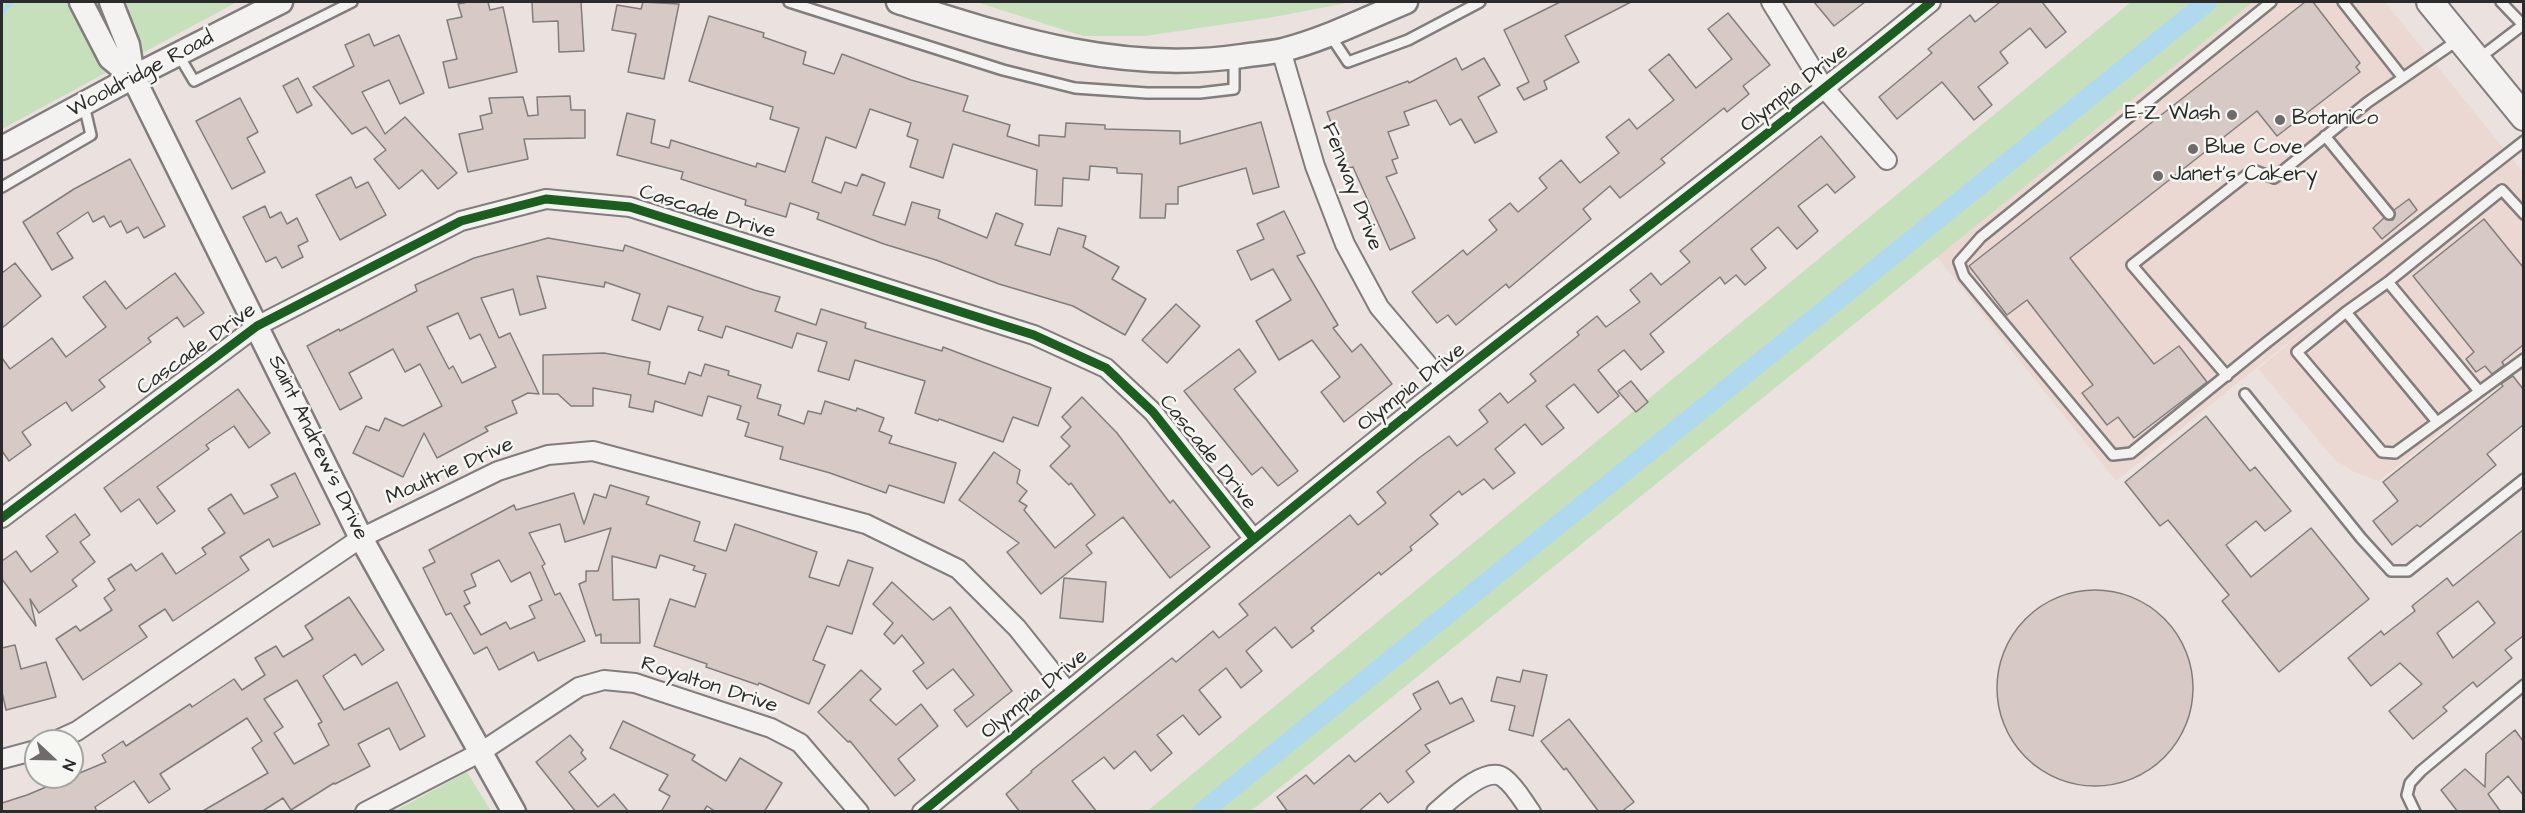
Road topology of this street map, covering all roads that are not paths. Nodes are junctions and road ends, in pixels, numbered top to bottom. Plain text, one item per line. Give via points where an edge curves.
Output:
1 (81, 2) edge
2 (111, 2) edge
3 (281, 2) edge
4 (352, 2) edge
5 (789, 2) edge
6 (898, 2) edge
7 (1406, 2) edge
8 (1480, 2) edge
9 (1771, 2) edge
10 (1931, 2) edge
11 (2271, 2) edge
12 (2343, 2) edge
13 (2430, 2) edge
14 (2501, 2) edge
15 (807, 4) edge
16 (2523, 25) edge
17 (1330, 35) junction
18 (2460, 39) junction
19 (1281, 50) junction
20 (178, 54) junction
21 (1234, 57) junction
22 (2477, 60) junction
23 (133, 77) junction
24 (2403, 78) junction
25 (1825, 89) junction
26 (84, 105) junction
27 (2523, 117) edge
28 (2325, 136) junction
29 (2523, 141) edge
30 (2, 148) edge
31 (1887, 160) dead end
32 (2, 187) edge
33 (2523, 197) edge
34 (2514, 204) junction
35 (2389, 214) dead end
36 (2523, 214) edge
37 (2398, 226) dead end
38 (2405, 235) junction
39 (2388, 282) junction
40 (2346, 312) junction
41 (257, 326) junction
42 (2523, 358) edge
43 (2227, 376) junction
44 (1445, 385) junction
45 (2479, 392) junction
46 (2245, 394) dead end
47 (2437, 422) junction
48 (2523, 479) edge
49 (2, 518) edge
50 (361, 538) junction
51 (1253, 538) junction
52 (2523, 685) edge
53 (1068, 692) junction
54 (78, 729) edge
55 (481, 752) junction
56 (24, 753) edge
57 (2, 759) edge
58 (366, 812) edge
59 (514, 812) edge
60 (859, 812) edge
61 (922, 812) edge
62 (1436, 812) edge
63 (1531, 812) edge
64 (2415, 812) edge

1 - 23 street, Saint Andrew's Drive via 110,58
2 - 23 street, Saint Andrew's Drive via 128,45
3 - 20 street, Wooldridge Road
4 - 20 lane via 194,81
5 - 15 lane
6 - 21 street via 1073,52 1147,62
7 - 17 street
8 - 17 lane via 1408,40 1347,62
9 - 25 street
10 - 25 street, Olympia Drive
11 - 43 lane via 1981,237 1959,262 1964,276 2113,455 2131,453
12 - 24 lane
13 - 18 main road
14 - 16 lane
15 - 21 lane via 1003,70 1075,88 1147,93 1234,89
16 - 22 lane
17 - 19 street
18 - 22 main road
18 - 24 lane
19 - 21 street
19 - 44 street, Fenway Drive via 1314,166 1345,244 1379,308
20 - 23 street, Wooldridge Road
22 - 27 main road
23 - 26 street, Wooldridge Road
23 - 41 street, Saint Andrew's Drive
24 - 28 lane
25 - 31 street
25 - 44 street, Olympia Drive
26 - 30 street, Wooldridge Road
26 - 32 lane via 91,135
28 - 35 lane
28 - 43 lane via 2274,178 2253,170 2132,265
29 - 38 lane
33 - 34 lane
34 - 36 lane
34 - 39 lane via 2502,190
37 - 38 lane
38 - 43 lane
39 - 40 lane
39 - 45 lane
40 - 47 lane
40 - 47 lane via 2297,352 2382,452 2395,453
41 - 49 street, Cascade Drive
41 - 50 street, Saint Andrew's Drive
41 - 51 street, Cascade Drive via 461,220 546,200 630,207 1034,335 1106,368 1153,412
42 - 45 lane
44 - 51 street, Olympia Drive
45 - 47 lane
46 - 48 lane via 2391,572 2408,571
50 - 53 street, Moultrie Drive via 498,471 548,455 592,451 866,524 958,569 1017,628
50 - 54 street, Moultrie Drive
50 - 55 street, Saint Andrew's Drive
51 - 53 street, Olympia Drive
52 - 64 lane via 2410,783 2406,795
53 - 61 street, Olympia Drive
55 - 58 street, Royalton Drive
55 - 59 street, Saint Andrew's Drive
55 - 60 street, Royalton Drive via 579,687 604,680 635,682 771,728 800,743
56 - 57 street
62 - 63 street via 1485,775 1505,778

